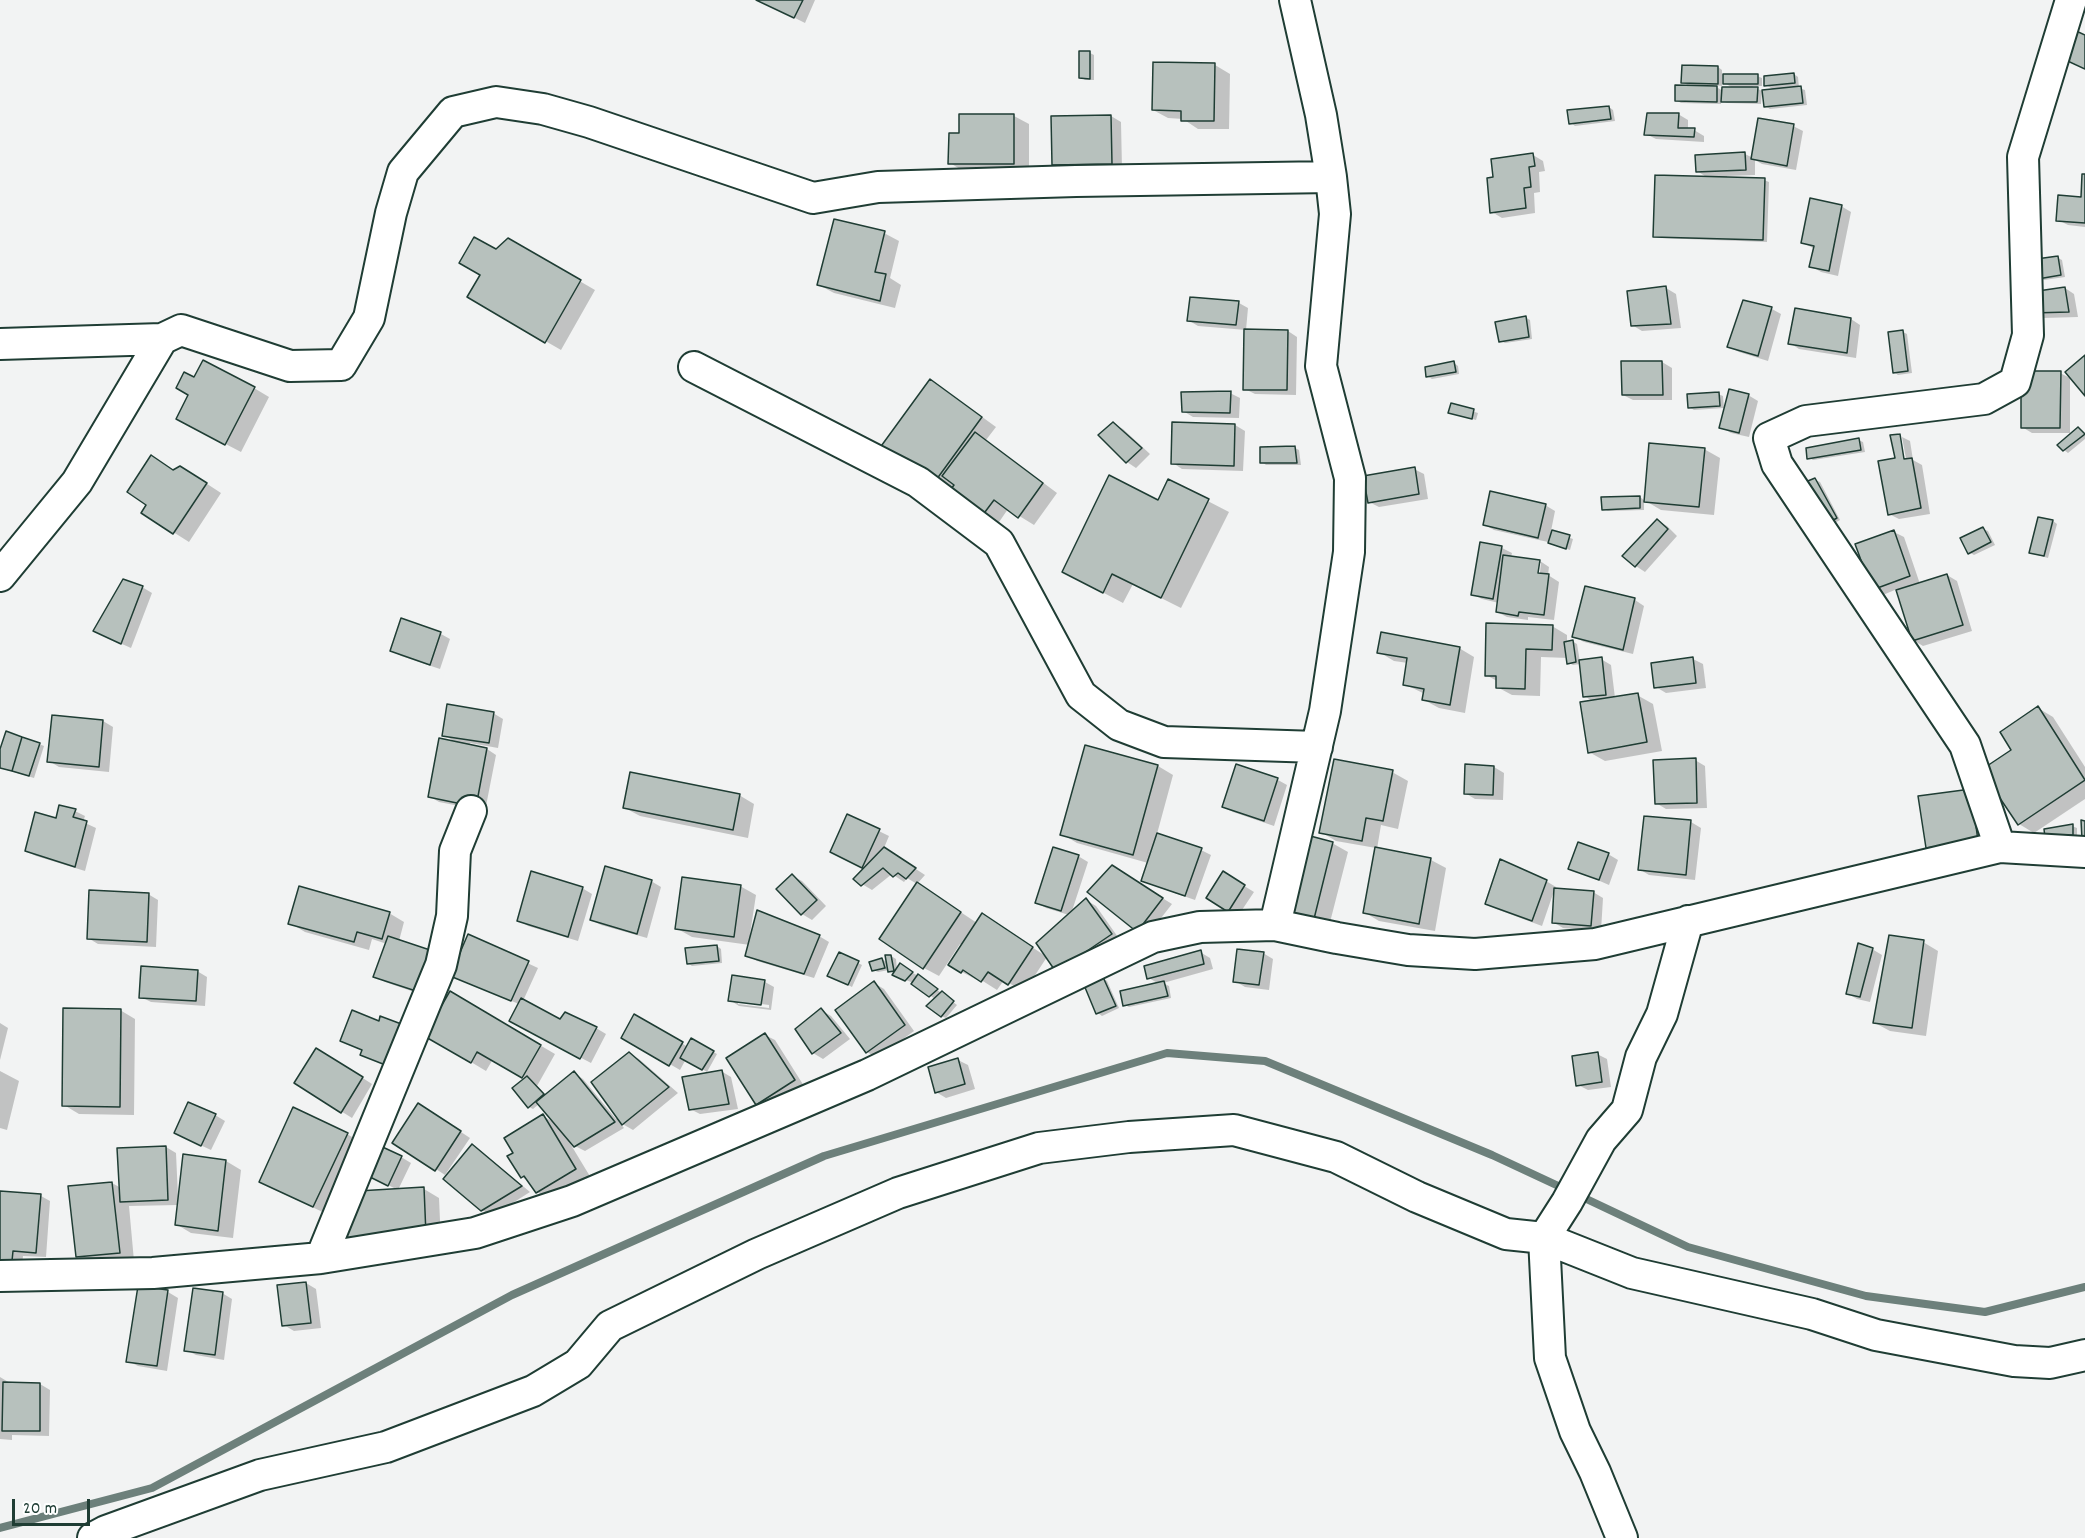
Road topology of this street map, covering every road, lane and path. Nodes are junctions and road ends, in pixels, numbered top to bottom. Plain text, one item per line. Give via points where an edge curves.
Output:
1 (1295, 0) edge
2 (2076, 2) edge
3 (1331, 177) junction
4 (162, 339) junction
5 (0, 344) edge
6 (694, 367) dead end
7 (0, 576) edge
8 (1317, 747) junction
9 (471, 811) dead end
10 (2000, 847) junction
11 (2085, 852) edge
12 (1688, 921) junction
13 (1275, 925) junction
14 (1544, 1238) junction
15 (321, 1258) junction
16 (0, 1276) edge
17 (2085, 1355) edge
18 (93, 1538) edge
19 (1622, 1538) edge

1 - 3 street
2 - 10 street via 2023,157 2028,335 2015,382 1984,399 1806,421 1769,438 1777,464 1965,745
3 - 4 street via 890,186 813,198 589,122 543,109 496,102 453,112 403,172 369,318 341,365 290,366 180,330
3 - 8 street via 1335,214 1321,366 1350,478 1349,552
4 - 5 street
4 - 7 street via 77,482
6 - 8 street via 918,482 999,543 1081,695 1119,725 1164,742
8 - 13 street
9 - 15 street via 455,851 452,916 441,965
10 - 11 street
10 - 12 street
12 - 13 street via 1595,944 1475,954 1408,950
12 - 14 street via 1662,1014 1641,1057 1627,1110 1601,1140
13 - 15 street via 1200,927 1154,937 867,1075 572,1201 475,1233
14 - 17 street via 1632,1273 1812,1314 1876,1335 2014,1361 2050,1363
14 - 18 street via 1506,1234 1417,1197 1336,1157 1234,1130 1039,1148 898,1193 747,1259 610,1326 578,1364 533,1391 386,1447 260,1475
14 - 19 street via 1550,1358 1575,1431
15 - 16 street via 153,1273

